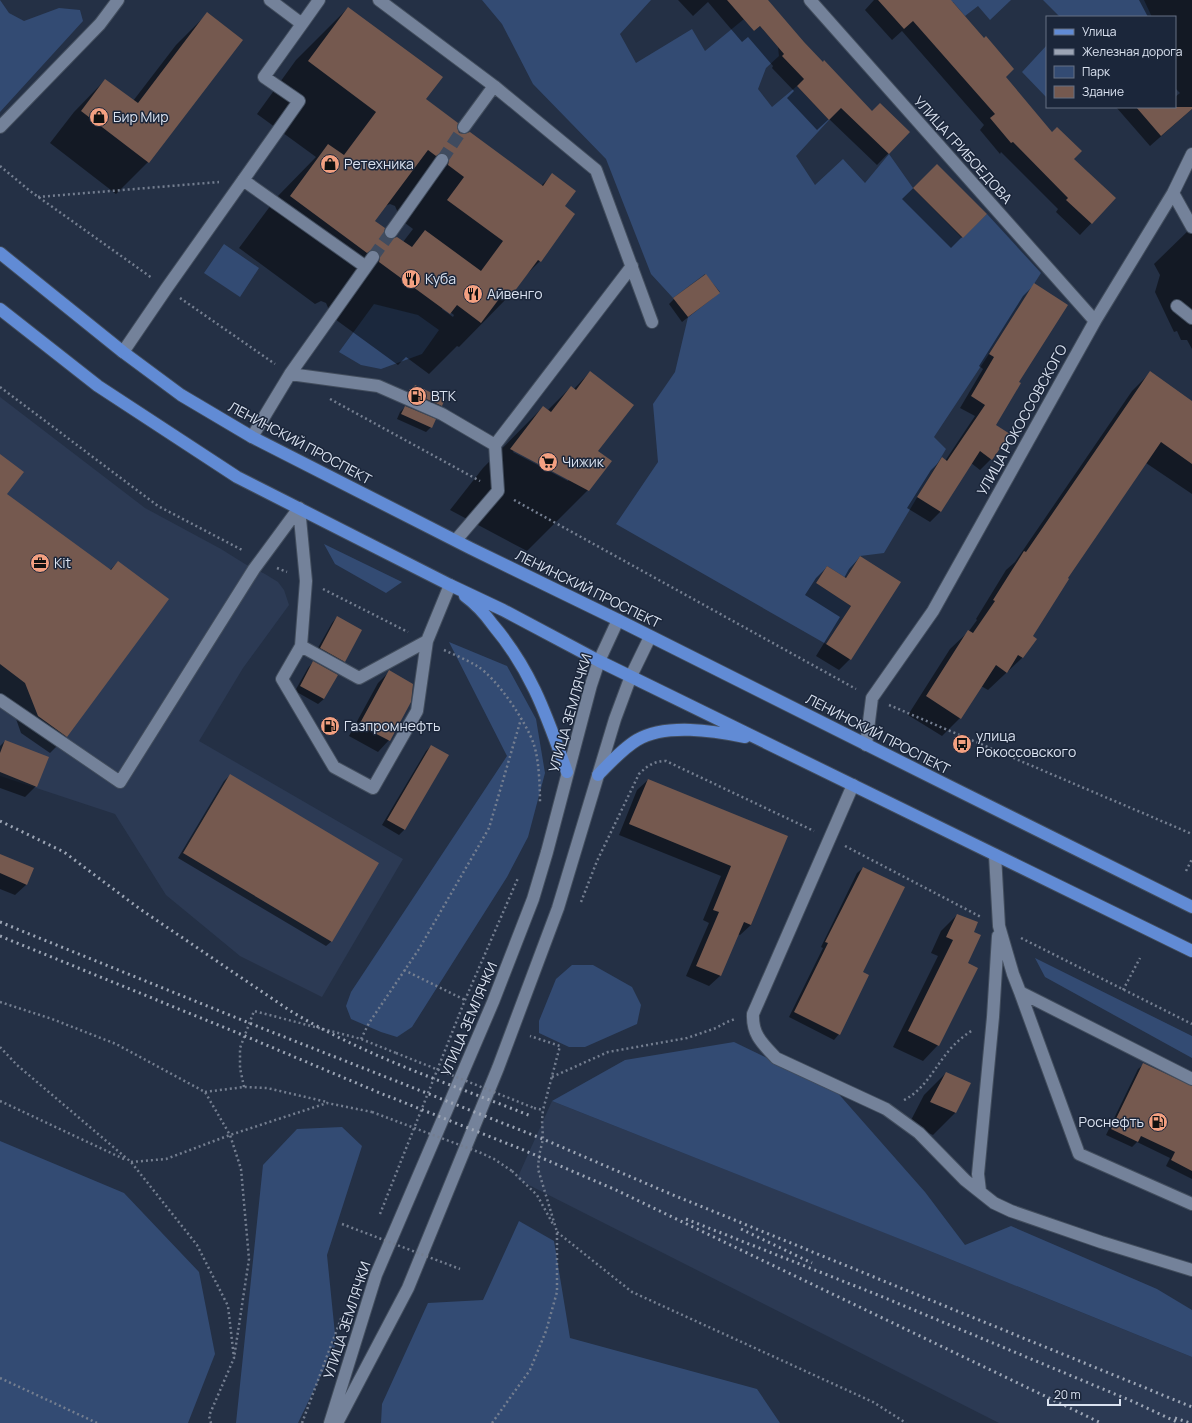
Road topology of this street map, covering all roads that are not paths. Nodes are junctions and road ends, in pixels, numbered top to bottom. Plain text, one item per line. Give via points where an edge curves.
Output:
1 (118, 0) edge
2 (270, 0) edge
3 (318, 0) edge
4 (379, 0) edge
5 (810, 0) edge
6 (302, 24) junction
7 (494, 86) junction
8 (0, 127) edge
9 (464, 127) tunnel mouth
10 (1192, 154) edge
11 (442, 160) tunnel mouth
12 (243, 180) junction
13 (1173, 193) junction
14 (1192, 227) edge
15 (391, 232) tunnel mouth
16 (0, 253) edge
17 (632, 266) junction
18 (1177, 306) dead end
19 (0, 309) edge
20 (1192, 318) edge
21 (1095, 321) junction
22 (652, 322) dead end
23 (123, 352) junction
24 (290, 374) junction
25 (252, 437) junction
26 (495, 445) junction
27 (299, 508) junction
28 (456, 540) junction
29 (450, 585) junction
30 (618, 620) junction
31 (650, 637) junction
32 (427, 641) junction
33 (301, 646) junction
34 (599, 661) junction
35 (631, 676) junction
36 (0, 700) edge
37 (761, 740) junction
38 (866, 745) junction
39 (568, 772) junction
40 (598, 775) junction
41 (853, 785) junction
42 (996, 855) junction
43 (1192, 907) edge
44 (999, 926) junction
45 (1192, 951) edge
46 (1020, 992) junction
47 (1192, 1078) edge
48 (980, 1191) junction
49 (1192, 1204) edge
50 (1192, 1270) edge
51 (330, 1423) edge
52 (337, 1423) edge

1 - 8 street via 100,24
2 - 6 street
3 - 6 street
4 - 7 street
5 - 21 street, УЛИЦА ГРИБОЕДОВА
6 - 12 street via 264,77 299,101
7 - 9 street
7 - 17 street via 596,170
10 - 13 street, УЛИЦА РОКОССОВСКОГО
11 - 15 street
12 - 23 street
12 - 24 street via 370,262
13 - 14 street
13 - 21 street, УЛИЦА РОКОССОВСКОГО
16 - 23 main road, ЛЕНИНСКИЙ ПРОСПЕКТ
17 - 22 street
17 - 26 street
18 - 20 street
19 - 27 main road via 98,386 155,424 238,476
21 - 38 street, УЛИЦА РОКОССОВСКОГО via 933,611 872,698
23 - 25 main road, ЛЕНИНСКИЙ ПРОСПЕКТ via 181,395
24 - 25 street
24 - 26 street via 378,386 442,414
25 - 28 main road, ЛЕНИНСКИЙ ПРОСПЕКТ
26 - 28 street via 498,491
27 - 29 main road
27 - 33 street via 306,581
27 - 36 street via 254,569 120,782
28 - 30 main road, ЛЕНИНСКИЙ ПРОСПЕКТ
29 - 32 street
29 - 34 main road
29 - 39 main road via 483,613 528,673 550,722
30 - 31 main road, ЛЕНИНСКИЙ ПРОСПЕКТ
30 - 34 street, УЛИЦА ЗЕМЛЯЧКИ
31 - 35 street, УЛИЦА ЗЕМЛЯЧКИ
31 - 38 main road, ЛЕНИНСКИЙ ПРОСПЕКТ
32 - 33 street via 359,678
32 - 33 street via 417,711 373,788 334,767 282,679
34 - 35 main road
34 - 39 street, УЛИЦА ЗЕМЛЯЧКИ
35 - 37 main road
35 - 40 street, УЛИЦА ЗЕМЛЯЧКИ
37 - 40 main road via 694,730 654,733 637,739
37 - 41 main road
38 - 43 main road, ЛЕНИНСКИЙ ПРОСПЕКТ
39 - 51 street, УЛИЦА ЗЕМЛЯЧКИ via 526,918 493,1002 376,1275
40 - 52 street, УЛИЦА ЗЕМЛЯЧКИ via 558,908 498,1068 408,1288
41 - 42 main road
41 - 48 street via 753,1014 752,1023 763,1044 776,1058 886,1109 919,1133 965,1180
42 - 44 street
42 - 45 main road
44 - 46 street
44 - 48 street via 978,1174
46 - 47 street
46 - 49 street via 1079,1154
48 - 50 street via 994,1203 1011,1211

